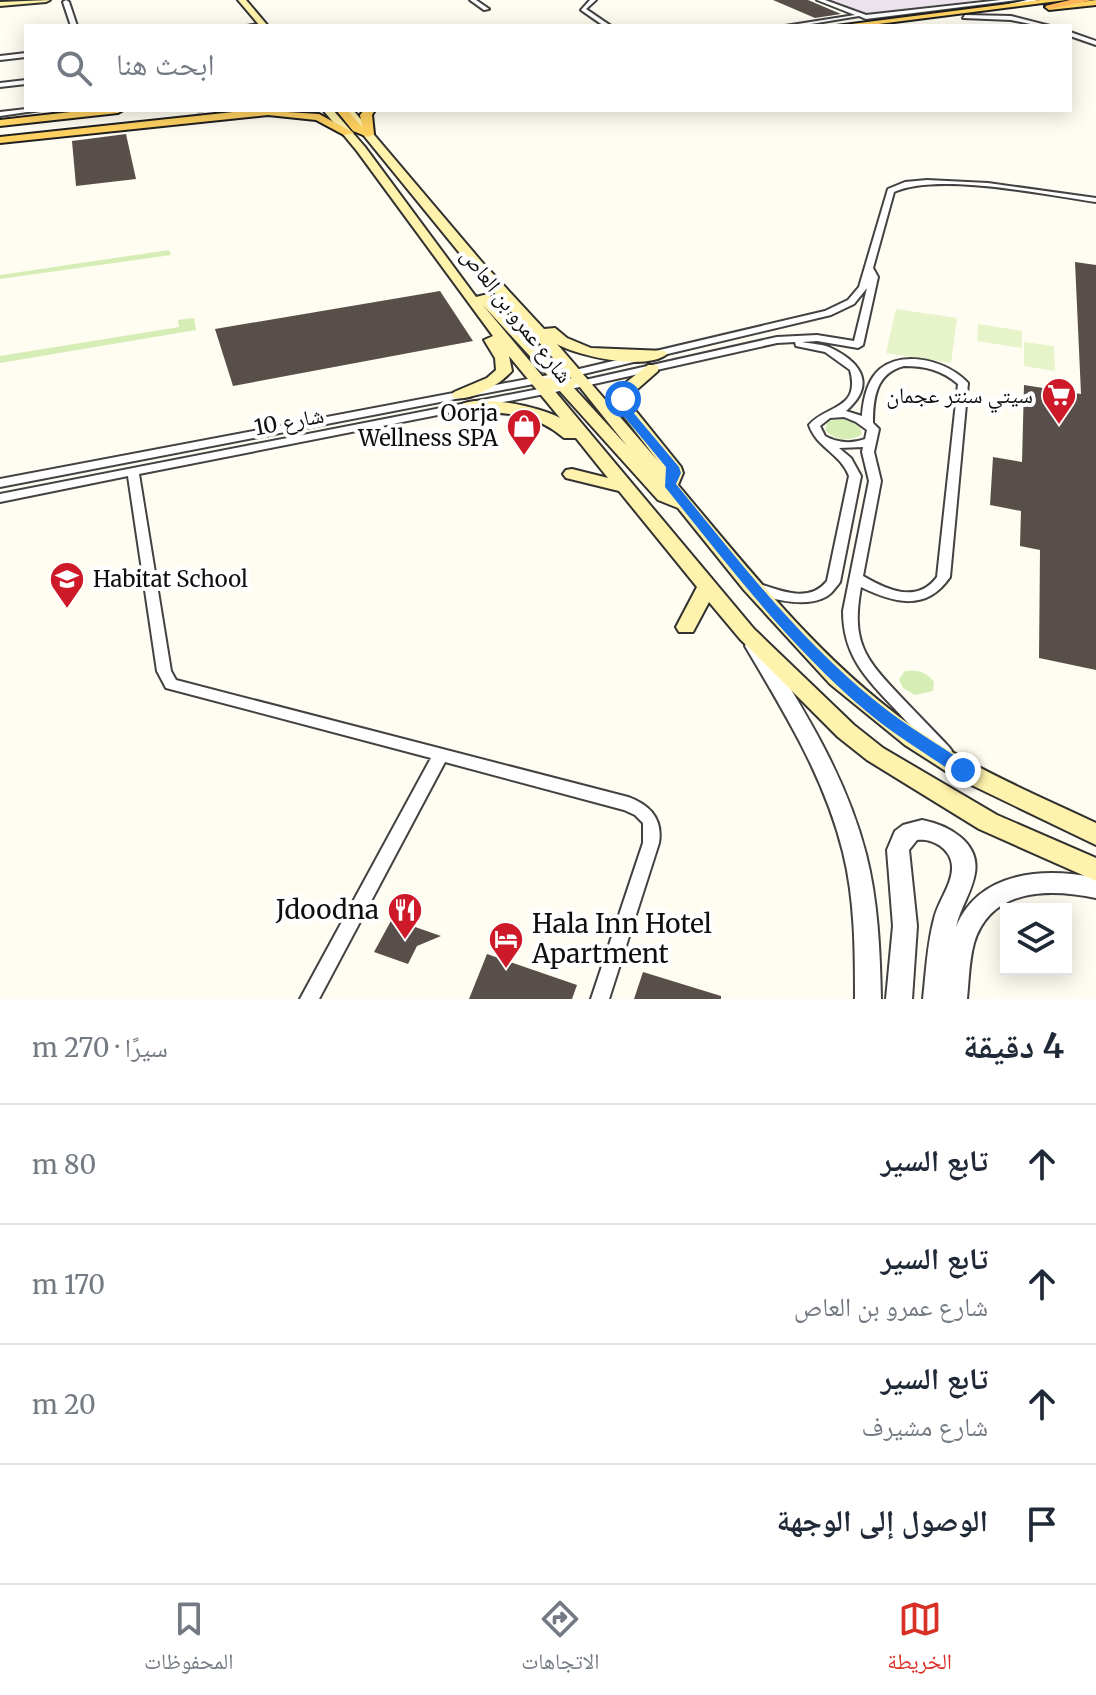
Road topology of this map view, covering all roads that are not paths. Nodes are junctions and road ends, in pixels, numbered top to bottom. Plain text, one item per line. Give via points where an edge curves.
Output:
1 (15, 0) edge
2 (46, 0) edge
3 (58, 0) edge
4 (242, 0) edge
5 (253, 0) edge
6 (473, 0) edge
7 (593, 0) edge
8 (820, 0) edge
9 (1014, 0) edge
10 (1036, 0) edge
11 (1062, 0) edge
12 (1087, 0) edge
13 (68, 1) edge
14 (1096, 2) edge
15 (0, 3) edge
16 (1050, 6) junction
17 (1004, 7) junction
18 (486, 9) dead end
19 (856, 16) junction
20 (965, 17) junction
21 (74, 24) edge
22 (262, 24) edge
23 (272, 24) edge
24 (605, 24) edge
25 (802, 24) edge
26 (857, 24) edge
27 (911, 24) edge
28 (1038, 24) edge
29 (1072, 35) edge
30 (1096, 43) edge
31 (24, 55) edge
32 (0, 58) edge
33 (24, 82) edge
34 (0, 85) edge
35 (34, 112) edge
36 (69, 112) edge
37 (106, 112) edge
38 (193, 112) edge
39 (261, 112) edge
40 (330, 112) edge
41 (343, 112) edge
42 (350, 112) edge
43 (368, 112) edge
44 (248, 114) junction
45 (164, 123) junction
46 (1, 129) edge
47 (348, 133) junction
48 (368, 134) junction
49 (361, 149) junction
50 (352, 166) dead end
51 (1096, 200) edge
52 (395, 220) dead end
53 (414, 222) junction
54 (869, 268) junction
55 (463, 286) junction
56 (513, 304) junction
57 (480, 311) junction
58 (759, 343) junction
59 (657, 361) junction
60 (560, 382) junction
61 (462, 401) junction
62 (834, 414) junction
63 (868, 423) junction
64 (870, 441) junction
65 (828, 442) junction
66 (602, 456) junction
67 (133, 472) junction
68 (572, 474) dead end
69 (0, 483) edge
70 (670, 484) junction
71 (628, 488) junction
72 (0, 498) edge
73 (687, 506) junction
74 (857, 578) junction
75 (751, 585) junction
76 (707, 588) junction
77 (686, 627) dead end
78 (747, 634) junction
79 (440, 756) junction
80 (963, 770) junction
81 (1096, 835) edge
82 (1096, 870) edge
83 (1096, 888) edge
84 (309, 999) edge
85 (600, 999) edge
86 (868, 999) edge
87 (899, 999) edge
88 (936, 999) edge
89 (954, 999) edge

1 - 15 main road
2 - 15 main road
3 - 13 street
4 - 22 main road
5 - 23 main road
6 - 18 street
7 - 24 street via 583,9
8 - 19 street
9 - 19 street
10 - 17 street
11 - 17 main road
12 - 16 highway
13 - 21 street
14 - 16 main road
16 - 20 main road
17 - 26 main road
19 - 25 street
20 - 27 main road
20 - 28 street
29 - 30 street
31 - 32 street
33 - 34 street
35 - 46 street
36 - 46 main road
37 - 46 main road
38 - 45 main road
38 - 46 main road
39 - 44 main road
40 - 47 main road, شارع عمرو بن العاص
41 - 48 main road
42 - 48 main road, شارع عمرو بن العاص
43 - 48 main road
44 - 45 main road
44 - 47 main road via 314,116
45 - 46 main road
47 - 49 main road, شارع عمرو بن العاص
48 - 56 main road, شارع عمرو بن العاص
49 - 50 main road
49 - 53 main road, شارع عمرو بن العاص
51 - 54 street via 935,181 902,184 891,191
52 - 53 main road
53 - 55 main road, شارع عمرو بن العاص
54 - 58 street via 874,277 858,345 803,337
54 - 59 street via 858,295 828,313
55 - 57 main road, شارع عمرو بن العاص
55 - 60 main road via 480,294
56 - 59 main road via 530,311 579,351
56 - 60 main road, شارع عمرو بن العاص
57 - 60 main road, شارع عمرو بن العاص
57 - 61 main road via 477,320 503,358 504,371
58 - 59 street
58 - 62 street via 814,346 849,362 858,384 848,405
59 - 60 street, شارع 10
59 - 70 main road via 625,391 623,405 672,467
60 - 61 street, شارع 10
60 - 66 main road, شارع عمرو بن العاص
60 - 70 main road, شارع عمرو بن العاص
60 - 73 main road via 664,496
61 - 66 main road via 543,414 586,450
61 - 67 street, شارع 10
61 - 69 street, شارع 10
62 - 63 street
62 - 65 street via 814,425
63 - 64 street via 873,429
63 - 74 street via 869,404 886,369 931,365 963,383 940,583 923,595 897,596
64 - 65 street via 851,446
64 - 74 street via 875,481
65 - 75 street via 849,461 855,476 833,582 823,593 801,598
66 - 71 main road, شارع عمرو بن العاص
67 - 72 street, شارع 10
67 - 79 street via 164,671 171,684
68 - 71 main road
70 - 73 main road, شارع عمرو بن العاص
71 - 76 main road, شارع عمرو بن العاص
73 - 75 main road, شارع عمرو بن العاص
74 - 80 street via 849,629 860,659 883,691
75 - 80 main road, شارع عمرو بن العاص via 838,678 913,739
76 - 77 main road
76 - 78 main road, شارع عمرو بن العاص
78 - 82 main road, شارع عمرو بن العاص via 846,731 912,778 988,822
78 - 86 street via 811,740 844,813 865,896
79 - 84 street
79 - 85 street via 628,804 650,819 651,843
80 - 81 main road, شارع عمرو بن العاص
83 - 89 street via 1054,881 998,891 969,922
87 - 88 street via 905,926 898,850 906,833 917,829 955,845 965,869 944,927

